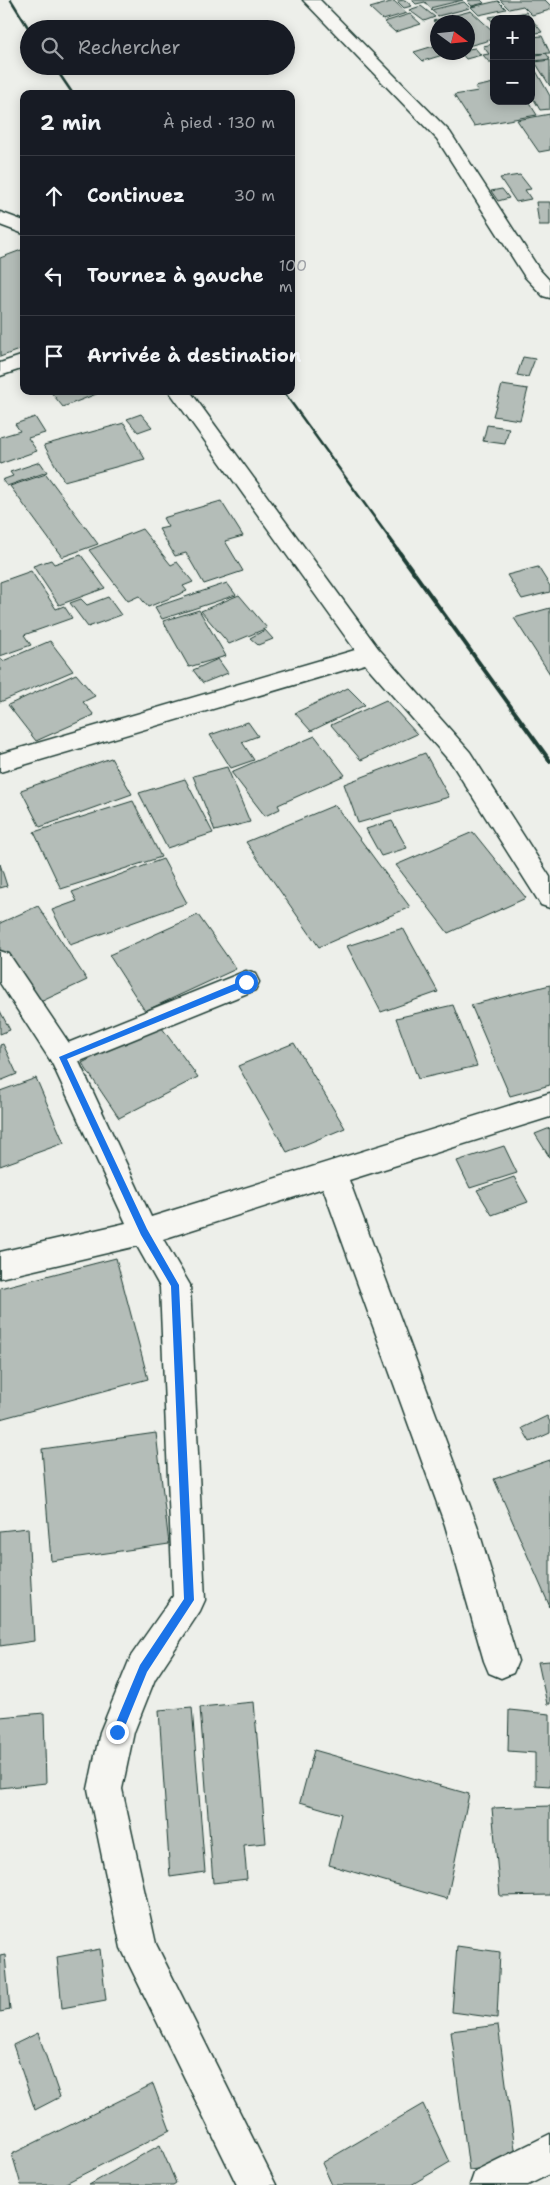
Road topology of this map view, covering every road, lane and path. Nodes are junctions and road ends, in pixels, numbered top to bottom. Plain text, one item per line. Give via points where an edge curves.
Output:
1 (311, 0) edge
2 (0, 218) edge
3 (20, 226) edge
4 (550, 292) edge
5 (20, 362) edge
6 (0, 370) edge
7 (182, 395) edge
8 (370, 654) junction
9 (0, 763) edge
10 (550, 898) edge
11 (0, 961) edge
12 (246, 982) dead end
13 (63, 1057) junction
14 (550, 1105) edge
15 (332, 1173) junction
16 (144, 1232) junction
17 (0, 1265) edge
18 (501, 1661) dead end
19 (550, 2153) edge
20 (257, 2185) edge
21 (489, 2185) edge

1 - 4 street via 444,136 532,272
2 - 3 street
5 - 6 street
7 - 8 street
8 - 9 street
8 - 10 street via 461,758
11 - 13 street
12 - 13 street
13 - 16 street
14 - 15 street
15 - 16 street
15 - 18 street via 461,1525
16 - 17 street
16 - 20 street via 175,1285 189,1600 144,1668 117,1732 105,1789 139,1948
19 - 21 street

